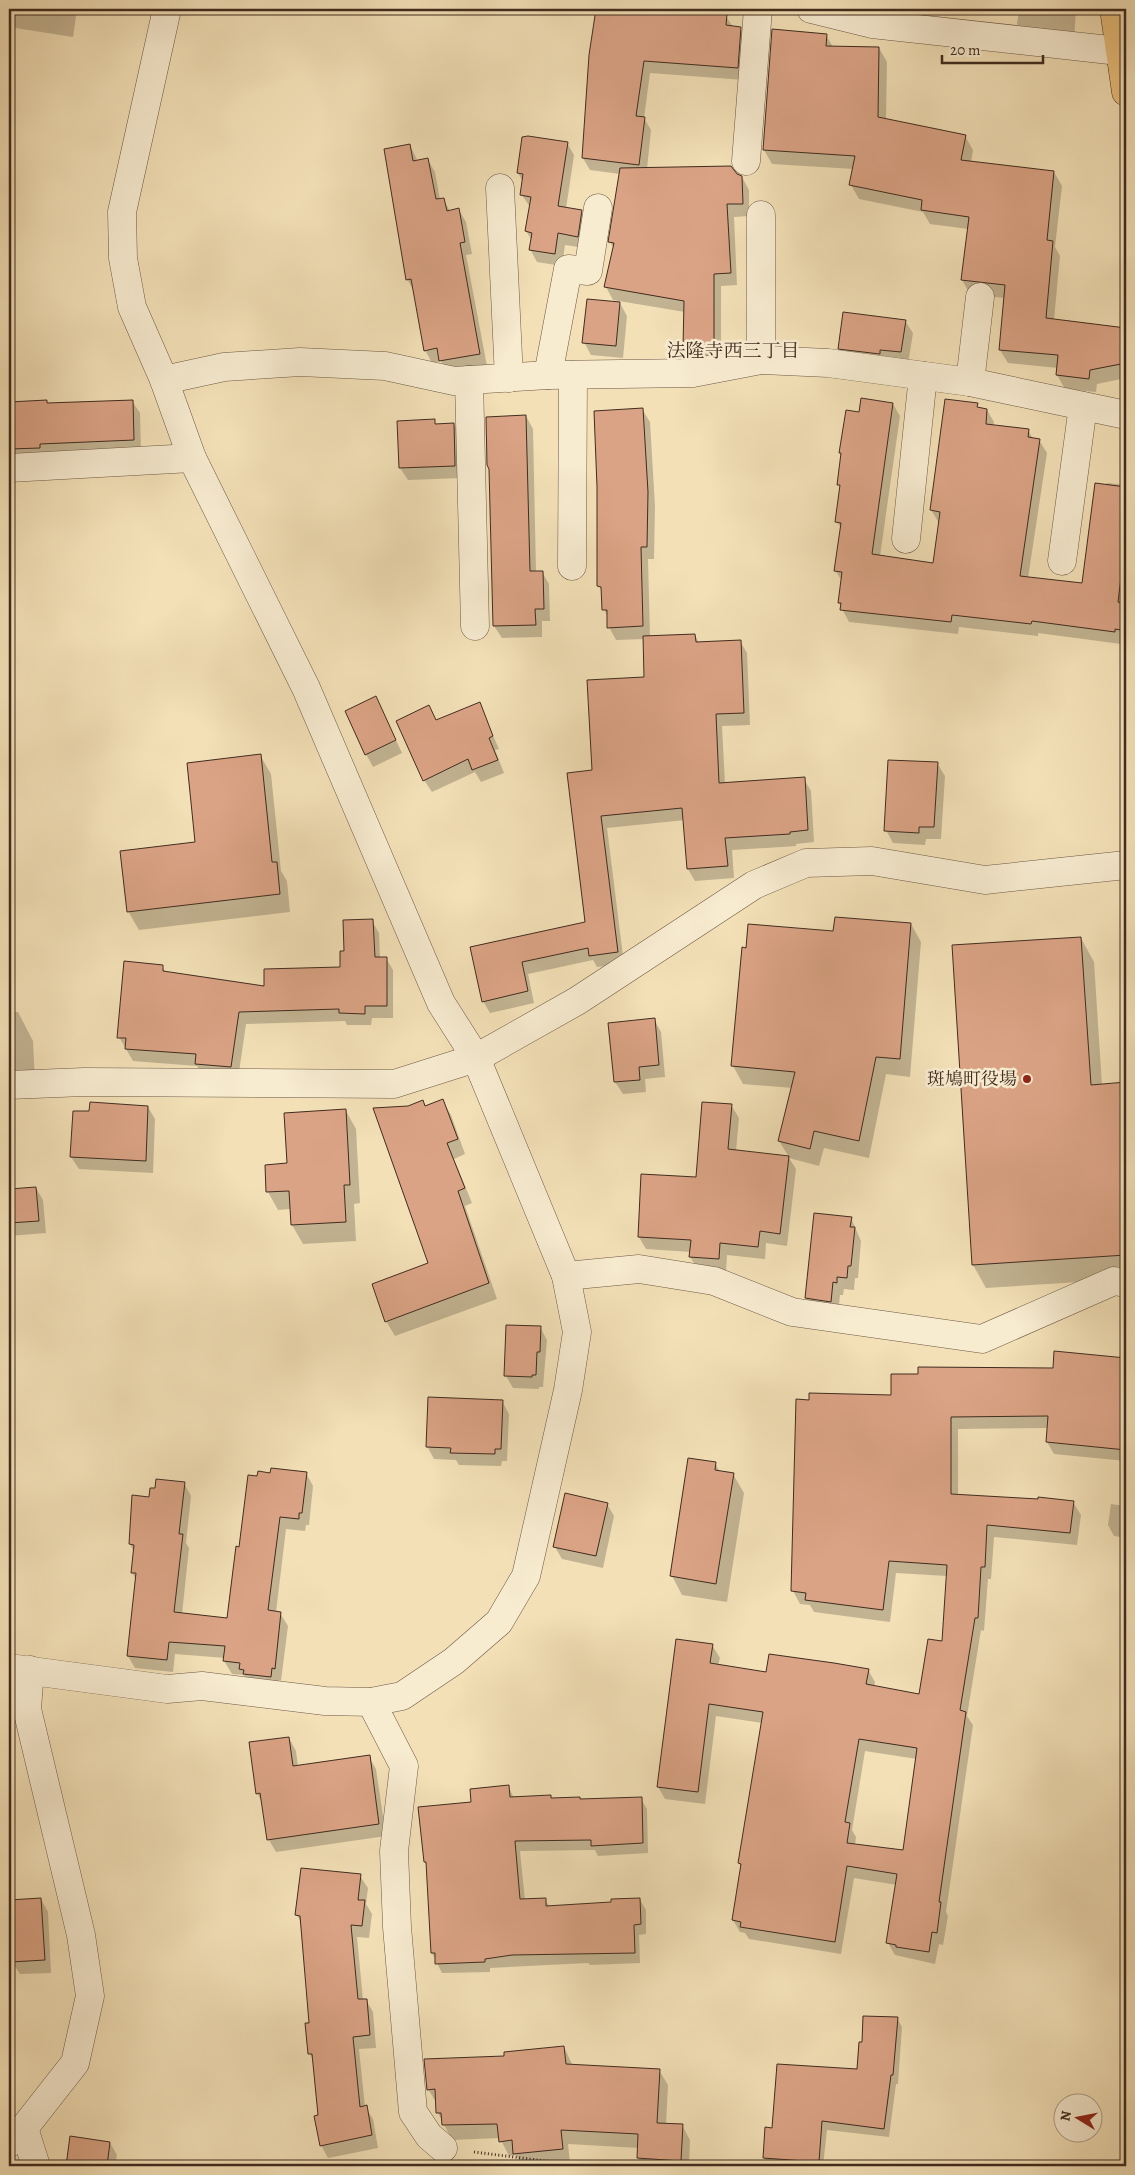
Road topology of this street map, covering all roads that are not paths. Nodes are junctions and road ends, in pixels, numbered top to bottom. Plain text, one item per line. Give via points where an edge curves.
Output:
1 (167, 9) edge
2 (758, 9) edge
3 (811, 9) edge
4 (1114, 9) edge
5 (1119, 51) junction
6 (1126, 92) edge
7 (746, 161) dead end
8 (500, 188) dead end
9 (598, 208) dead end
10 (761, 215) dead end
11 (980, 297) dead end
12 (761, 360) junction
13 (560, 375) junction
14 (922, 376) junction
15 (509, 378) junction
16 (164, 380) junction
17 (469, 380) junction
18 (970, 382) junction
19 (1083, 406) junction
20 (1126, 416) edge
21 (192, 458) junction
22 (9, 468) edge
23 (906, 539) dead end
24 (1062, 561) dead end
25 (572, 566) dead end
26 (476, 626) dead end
27 (1126, 865) edge
28 (476, 1058) junction
29 (9, 1085) edge
30 (566, 1276) junction
31 (1126, 1283) edge
32 (20, 1669) edge
33 (371, 1702) junction
34 (16, 2135) edge
35 (443, 2148) road end
36 (36, 2166) edge

1 - 16 street via 122,212 123,258 132,307
2 - 7 street
3 - 5 street via 872,24
4 - 5 highway
5 - 6 highway
8 - 15 street
9 - 13 street via 588,271 568,269
10 - 12 street
11 - 18 street
12 - 13 street via 693,373
12 - 14 street via 828,363
13 - 15 street
13 - 25 street
14 - 18 street
14 - 23 street
15 - 17 street
16 - 17 street via 224,367 300,362 385,366 454,381
16 - 21 street
17 - 26 street
18 - 19 street
19 - 20 street
19 - 24 street
21 - 22 street
21 - 28 street via 306,688 441,1003
27 - 28 street via 985,880 872,861 806,863 754,885 577,1002
28 - 29 street via 394,1084 84,1082
28 - 30 street
30 - 31 street via 639,1269 714,1281 792,1312 982,1339 1114,1281
30 - 33 street via 577,1332 568,1390 526,1576 499,1622 454,1661 402,1696
32 - 33 street via 167,1689 202,1686 325,1701
32 - 34 street via 82,1935 90,1996 75,2064
33 - 35 street via 404,1766 394,1851 413,2112 429,2136
34 - 36 street

